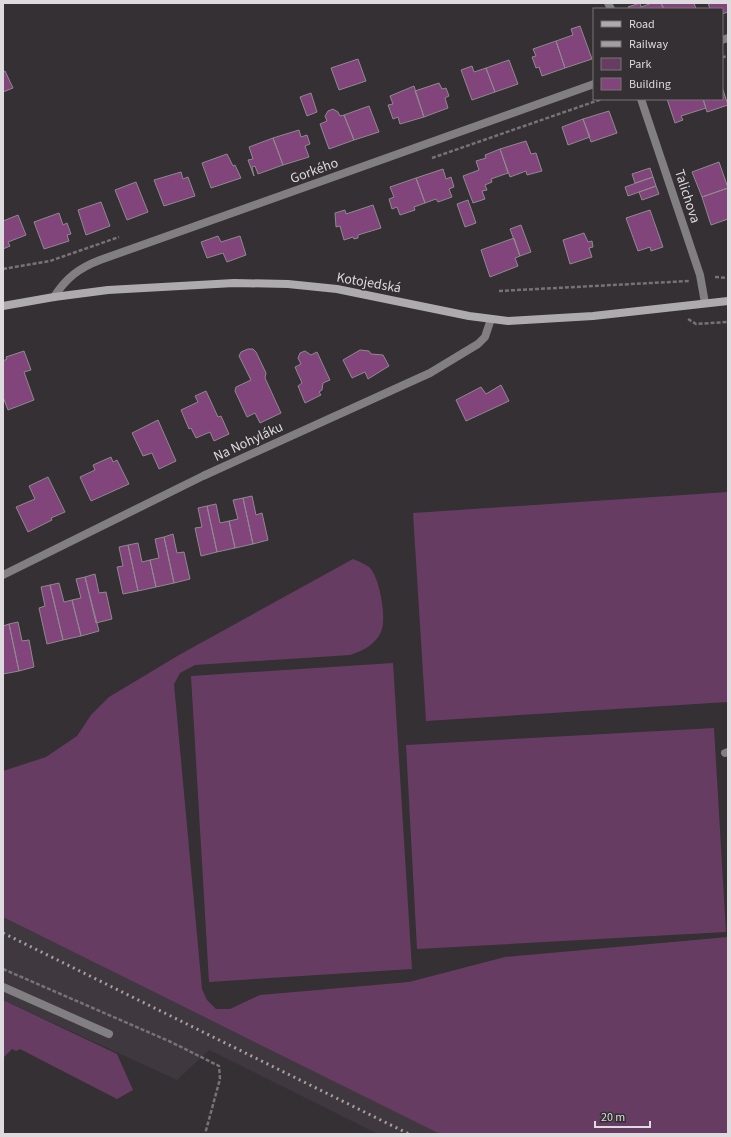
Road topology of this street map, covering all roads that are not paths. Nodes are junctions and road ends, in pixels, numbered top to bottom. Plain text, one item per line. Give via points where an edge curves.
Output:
1 (593, 84) edge
2 (641, 100) edge
3 (54, 297) junction
4 (728, 301) edge
5 (705, 303) junction
6 (3, 306) edge
7 (491, 319) junction
8 (3, 575) edge
9 (3, 987) edge
10 (109, 1034) dead end

1 - 3 street, Gorkého via 100,260 74,273
2 - 5 street, Talichova via 701,280
3 - 6 main road, Kotojedská
3 - 7 main road, Kotojedská via 136,288 234,283 288,284 360,293
4 - 5 main road, Kotojedská
5 - 7 main road, Kotojedská via 558,320
7 - 8 street, Na Nohyláku via 485,337 478,344 430,373 203,476
9 - 10 street

